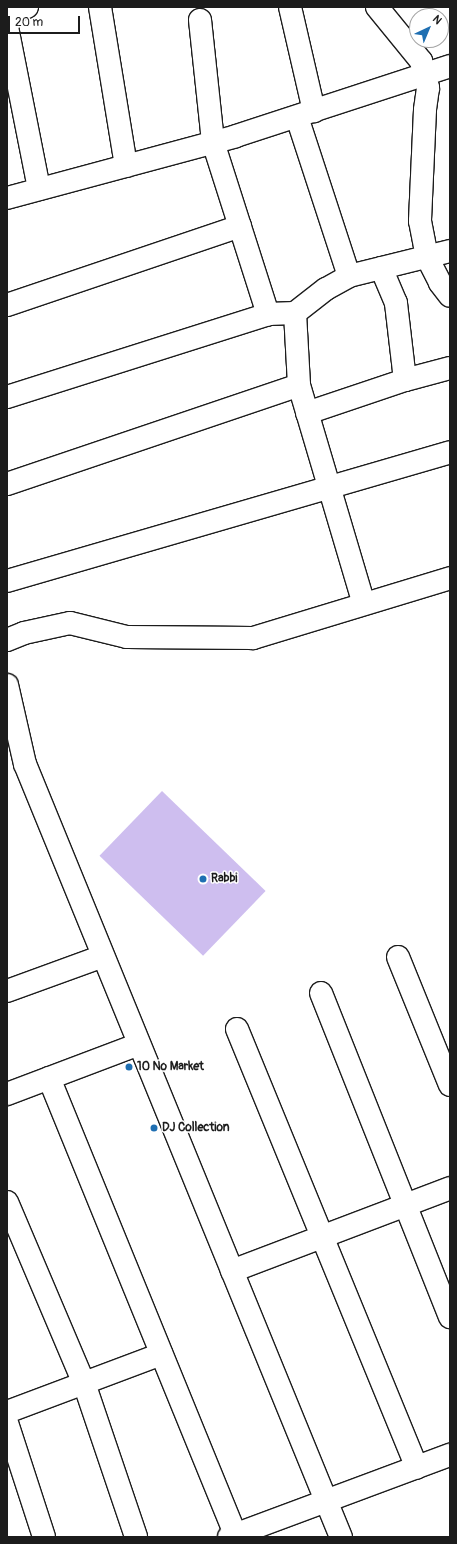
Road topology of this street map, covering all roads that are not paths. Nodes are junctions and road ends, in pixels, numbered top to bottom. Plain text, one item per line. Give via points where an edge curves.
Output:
1 (27, 7) edge
2 (100, 7) edge
3 (290, 7) edge
4 (377, 7) edge
5 (7, 12) edge
6 (200, 20) dead end
7 (7, 27) edge
8 (450, 66) edge
9 (425, 75) junction
10 (305, 114) junction
11 (213, 142) junction
12 (126, 166) junction
13 (39, 189) junction
14 (7, 198) edge
15 (240, 226) junction
16 (450, 251) edge
17 (427, 257) junction
18 (381, 268) junction
19 (349, 276) junction
20 (450, 296) edge
21 (7, 305) edge
22 (295, 313) junction
23 (268, 314) junction
24 (450, 368) edge
25 (405, 380) junction
26 (300, 385) junction
27 (7, 397) edge
28 (307, 413) junction
29 (450, 452) edge
30 (7, 484) edge
31 (329, 487) junction
32 (450, 578) edge
33 (7, 581) edge
34 (364, 604) junction
35 (7, 640) edge
36 (7, 685) edge
37 (103, 956) junction
38 (398, 957) dead end
39 (7, 991) edge
40 (321, 993) dead end
41 (237, 1029) dead end
42 (139, 1044) junction
43 (49, 1078) junction
44 (450, 1085) edge
45 (7, 1094) edge
46 (450, 1188) edge
47 (7, 1202) edge
48 (405, 1205) junction
49 (323, 1236) junction
50 (232, 1271) junction
51 (450, 1317) edge
52 (161, 1354) junction
53 (84, 1382) junction
54 (7, 1412) edge
55 (7, 1423) edge
56 (450, 1455) edge
57 (417, 1467) junction
58 (327, 1501) junction
59 (234, 1536) edge
60 (44, 1537) edge
61 (136, 1537) edge
62 (341, 1537) edge

1 - 5 street
2 - 12 street
3 - 10 street
4 - 9 street via 421,61
6 - 11 street
7 - 13 street
8 - 9 street
9 - 10 street
9 - 17 street via 428,88 420,220
10 - 11 street
10 - 19 street
11 - 12 street
11 - 15 street
12 - 13 street
13 - 14 street
15 - 21 street
15 - 23 street
16 - 17 street
17 - 18 street
17 - 20 street via 440,283
18 - 19 street
18 - 25 street via 396,303
19 - 22 street via 326,289
22 - 23 street
22 - 26 street
23 - 27 street
24 - 25 street
25 - 28 street
26 - 28 street
26 - 30 street
28 - 31 street
29 - 31 street
31 - 33 street
31 - 34 street
32 - 34 street
34 - 35 street via 253,638 128,637 70,623 24,633
36 - 37 street via 25,764
37 - 39 street
37 - 42 street
38 - 44 street
40 - 48 street
41 - 49 street
42 - 43 street
42 - 50 street
43 - 45 street
43 - 52 street
46 - 48 street
47 - 53 street
48 - 49 street
48 - 51 street
49 - 50 street
49 - 57 street
50 - 58 street
52 - 53 street
52 - 59 street
53 - 54 street
53 - 61 street
55 - 60 street
56 - 57 street
57 - 58 street
58 - 59 street
58 - 62 street

